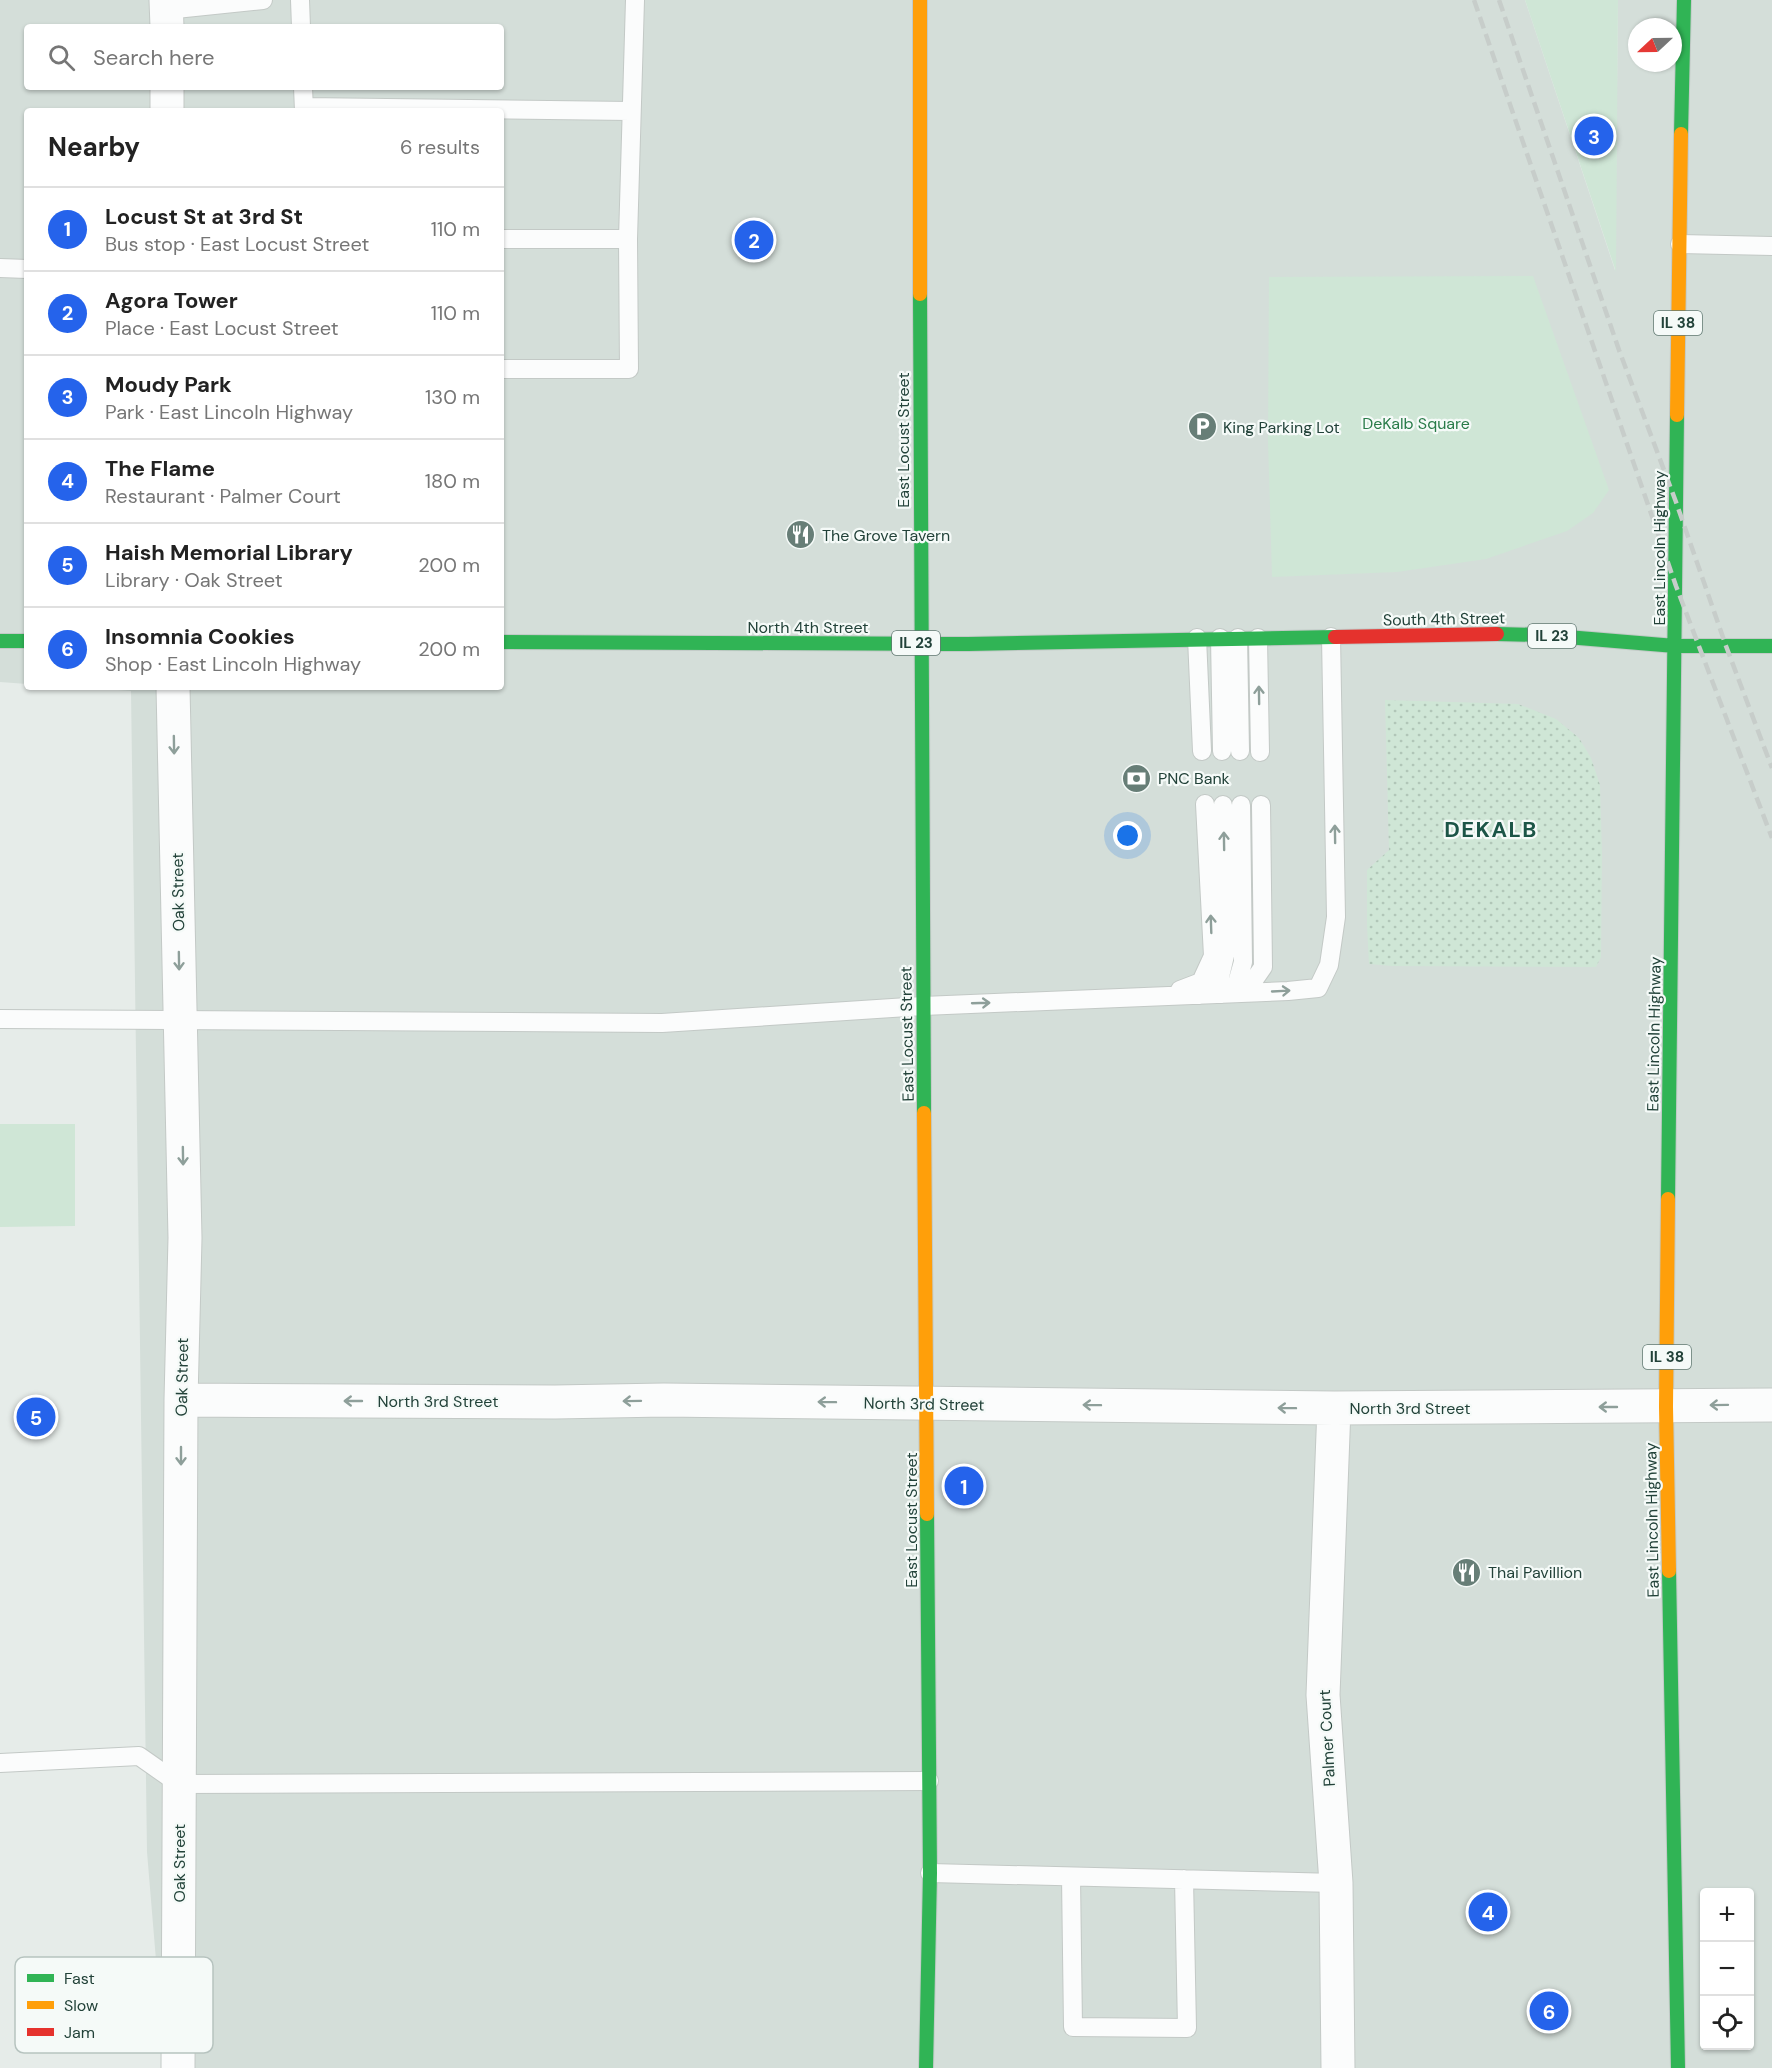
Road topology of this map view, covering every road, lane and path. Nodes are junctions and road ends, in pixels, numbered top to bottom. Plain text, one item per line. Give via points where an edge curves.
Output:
1 (263, 0) edge
2 (300, 0) edge
3 (635, 0) edge
4 (920, 0) edge
5 (1684, 0) edge
6 (166, 12) edge
7 (301, 24) edge
8 (167, 90) edge
9 (303, 90) edge
10 (167, 108) edge
11 (304, 108) edge
12 (504, 110) edge
13 (630, 111) junction
14 (504, 239) edge
15 (628, 239) junction
16 (1680, 244) junction
17 (1772, 246) edge
18 (0, 268) edge
19 (24, 269) edge
20 (504, 369) edge
21 (1331, 637) junction
22 (1197, 638) junction
23 (1229, 638) junction
24 (1258, 638) junction
25 (0, 641) edge
26 (24, 641) edge
27 (504, 642) edge
28 (922, 644) junction
29 (1675, 645) junction
30 (1772, 646) edge
31 (173, 690) edge
32 (1202, 751) dead end
33 (1231, 751) dead end
34 (1260, 752) dead end
35 (1223, 804) junction
36 (1261, 805) dead end
37 (1245, 993) junction
38 (1222, 994) junction
39 (1200, 995) junction
40 (1164, 996) junction
41 (923, 1006) junction
42 (0, 1019) edge
43 (180, 1019) junction
44 (181, 1400) junction
45 (927, 1404) junction
46 (1772, 1405) edge
47 (1666, 1407) junction
48 (1334, 1408) junction
49 (0, 1763) edge
50 (929, 1781) junction
51 (179, 1784) junction
52 (930, 1873) junction
53 (1071, 1877) junction
54 (1184, 1879) junction
55 (1336, 1883) junction
56 (178, 1957) edge
57 (178, 2053) edge
58 (178, 2068) edge
59 (926, 2068) edge
60 (1338, 2068) edge
61 (1678, 2068) edge

1 - 6 lane
2 - 7 lane
3 - 13 lane
4 - 28 main road, East Locust Street
5 - 16 main road, East Lincoln Highway / IL 38
8 - 10 street
9 - 11 lane
12 - 13 lane
13 - 15 lane
14 - 15 lane
15 - 20 lane via 629,369
16 - 17 lane
16 - 29 main road, East Lincoln Highway / IL 38
18 - 19 lane
21 - 24 main road, North 4th Street / IL 23
21 - 29 main road, South 4th Street / IL 23 via 1533,634
37 -> 21 lane via 1318,988 1329,965 1336,917
22 - 23 main road, North 4th Street / IL 23
22 - 28 main road, North 4th Street / IL 23
22 - 32 lane
23 - 24 main road, North 4th Street / IL 23
23 - 33 lane
34 -> 24 lane
25 - 26 main road
27 - 28 main road, North 4th Street / IL 23
28 - 41 main road, East Locust Street
29 - 30 main road, South 4th Street / IL 23
29 - 47 main road, East Lincoln Highway / IL 38
31 -> 43 street, Oak Street
35 - 38 lane via 1243,962 1237,983
39 -> 35 lane via 1219,981 1226,951
40 -> 35 lane via 1201,982 1213,956
36 - 37 lane via 1263,967
37 - 38 lane
38 - 39 lane
39 - 40 lane
41 -> 40 lane
41 - 43 lane via 662,1023
41 - 45 main road, East Locust Street
42 - 43 lane
43 -> 44 street, Oak Street via 185,1238
45 -> 44 street, North 3rd Street
44 -> 51 street, Oak Street
48 -> 45 street, North 3rd Street
45 - 50 main road, East Locust Street
46 -> 47 street, North 3rd Street
47 -> 48 street, North 3rd Street
47 - 61 main road, East Lincoln Highway / IL 38
48 - 55 street, Palmer Court via 1323,1695
49 - 51 lane via 139,1756
50 - 51 lane
50 - 52 main road, East Locust Street
51 - 56 street, Oak Street
52 - 53 lane
52 - 59 main road, East Locust Street
53 - 54 lane
53 - 54 lane via 1073,2026 1186,2028
54 - 55 lane
55 - 60 street, Palmer Court
57 - 58 street, Oak Street

